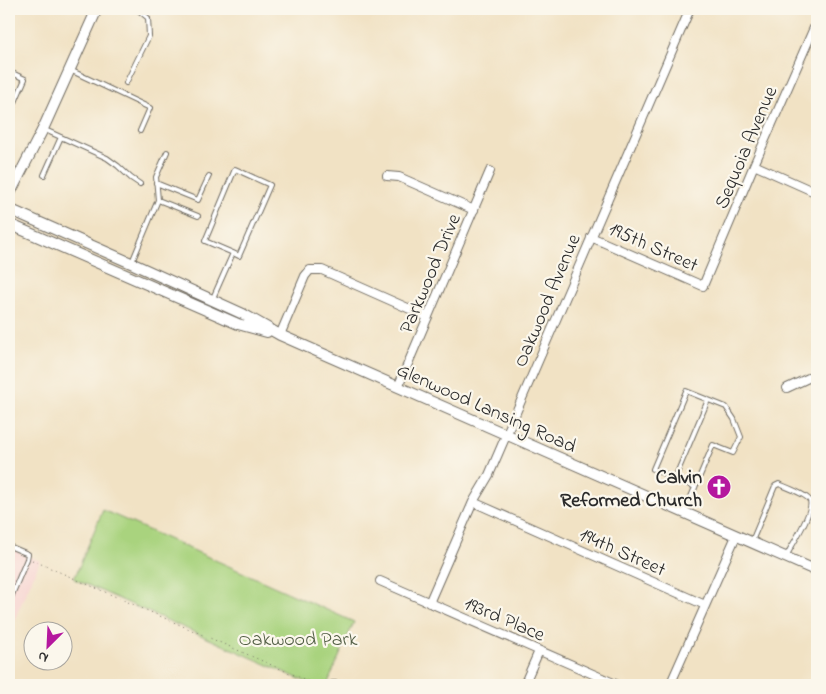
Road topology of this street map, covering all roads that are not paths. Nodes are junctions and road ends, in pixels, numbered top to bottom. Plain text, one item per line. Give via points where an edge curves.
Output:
1 (97, 9) edge
2 (137, 9) edge
3 (690, 9) edge
4 (817, 21) edge
5 (70, 70) junction
6 (10, 72) edge
7 (126, 83) dead end
8 (9, 116) edge
9 (43, 128) junction
10 (140, 131) dead end
11 (61, 137) junction
12 (167, 152) dead end
13 (754, 165) junction
14 (490, 171) dead end
15 (44, 175) dead end
16 (209, 176) dead end
17 (387, 176) dead end
18 (156, 183) junction
19 (140, 184) dead end
20 (817, 193) edge
21 (9, 195) edge
22 (158, 200) junction
23 (9, 208) edge
24 (474, 210) junction
25 (198, 216) dead end
26 (9, 224) edge
27 (591, 236) junction
28 (233, 253) junction
29 (131, 263) junction
30 (703, 286) joint
31 (212, 300) junction
32 (428, 317) junction
33 (280, 335) junction
34 (817, 374) edge
35 (398, 387) junction
36 (787, 388) dead end
37 (708, 400) junction
38 (506, 434) junction
39 (674, 478) junction
40 (695, 487) junction
41 (473, 502) junction
42 (684, 513) junction
43 (736, 536) junction
44 (751, 542) junction
45 (9, 546) edge
46 (786, 558) junction
47 (817, 571) edge
48 (380, 581) dead end
49 (9, 602) edge
50 (429, 603) junction
51 (705, 605) junction
52 (539, 651) junction
53 (524, 685) edge
54 (618, 685) edge
55 (670, 685) edge

1 - 5 main road
2 - 7 lane via 148,18 149,36
3 - 27 street, Oakwood Avenue
4 - 13 street, Sequoia Avenue
5 - 9 main road
5 - 10 lane via 150,108
6 - 8 lane via 25,79
9 - 11 lane
9 - 21 main road
11 - 15 lane
11 - 19 lane via 107,158
12 - 18 lane
13 - 20 street
13 - 30 street, Sequoia Avenue
14 - 24 street, Parkwood Drive
16 - 18 lane via 198,200
17 - 24 street via 399,177
18 - 22 lane
22 - 25 lane
22 - 29 lane
23 - 29 main road, Glenwood Lansing Road
24 - 32 street, Parkwood Drive
26 - 33 main road, Glenwood Lansing Road via 238,324
27 - 30 street, 195th Street
27 - 38 street, Oakwood Avenue
28 - 28 lane via 205,241 235,170 270,186 240,256
28 - 31 lane
29 - 31 main road, Glenwood Lansing Road
31 - 33 main road, Glenwood Lansing Road
32 - 33 street via 322,270 310,270
32 - 35 street, Parkwood Drive
33 - 35 main road, Glenwood Lansing Road
34 - 36 street
35 - 38 main road, Glenwood Lansing Road
37 - 39 lane
37 - 39 lane via 686,391 653,469
37 - 40 lane via 726,407 741,436 733,453 713,445
38 - 41 street, Oakwood Avenue via 489,475
38 - 42 main road, Glenwood Lansing Road
39 - 40 lane
40 - 42 lane
41 - 50 street, Oakwood Avenue
41 - 51 street, 194th Street
42 - 43 main road, Glenwood Lansing Road
43 - 44 main road, Glenwood Lansing Road
43 - 51 street
44 - 46 main road, Glenwood Lansing Road
44 - 46 lane via 775,486 786,487 808,498 811,507
45 - 49 lane via 28,554
46 - 47 main road, Glenwood Lansing Road
48 - 50 street, 193rd Place
50 - 52 street, 193rd Place
51 - 55 street
52 - 53 street
52 - 54 street, 193rd Place

